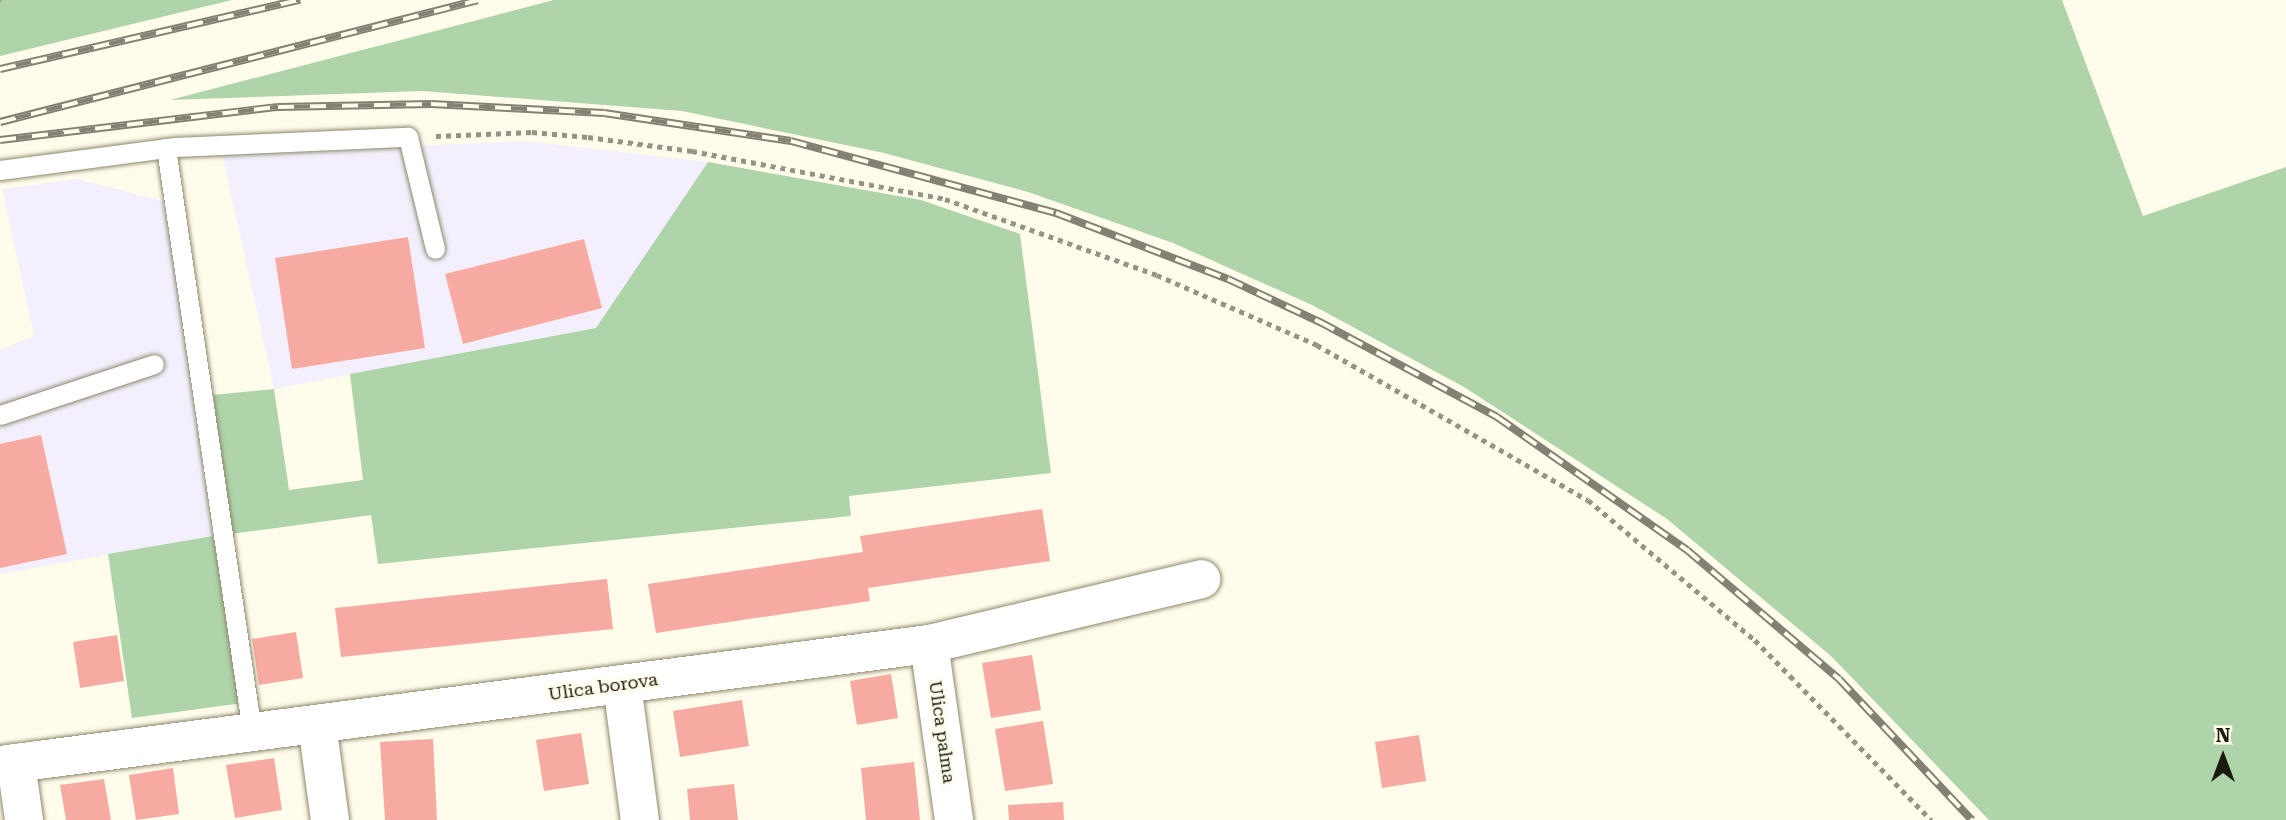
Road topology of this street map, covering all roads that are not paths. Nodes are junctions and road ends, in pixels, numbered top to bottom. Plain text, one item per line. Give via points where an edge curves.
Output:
1 (166, 148) junction
2 (0, 170) edge
3 (435, 249) dead end
4 (154, 364) dead end
5 (0, 415) edge
6 (1201, 579) dead end
7 (929, 644) junction
8 (622, 684) junction
9 (317, 724) junction
10 (252, 732) junction
11 (8, 764) edge
12 (24, 820) edge
13 (330, 820) edge
14 (640, 820) edge
15 (954, 820) edge

1 - 2 lane
1 - 3 lane via 408,137
1 - 10 lane
4 - 5 lane
6 - 7 street, Ulica borova
7 - 8 street, Ulica borova
7 - 15 street, Ulica palma
8 - 9 street, Ulica borova
8 - 14 street
9 - 10 street, Ulica borova
9 - 13 street
10 - 11 street, Ulica borova
11 - 12 street

